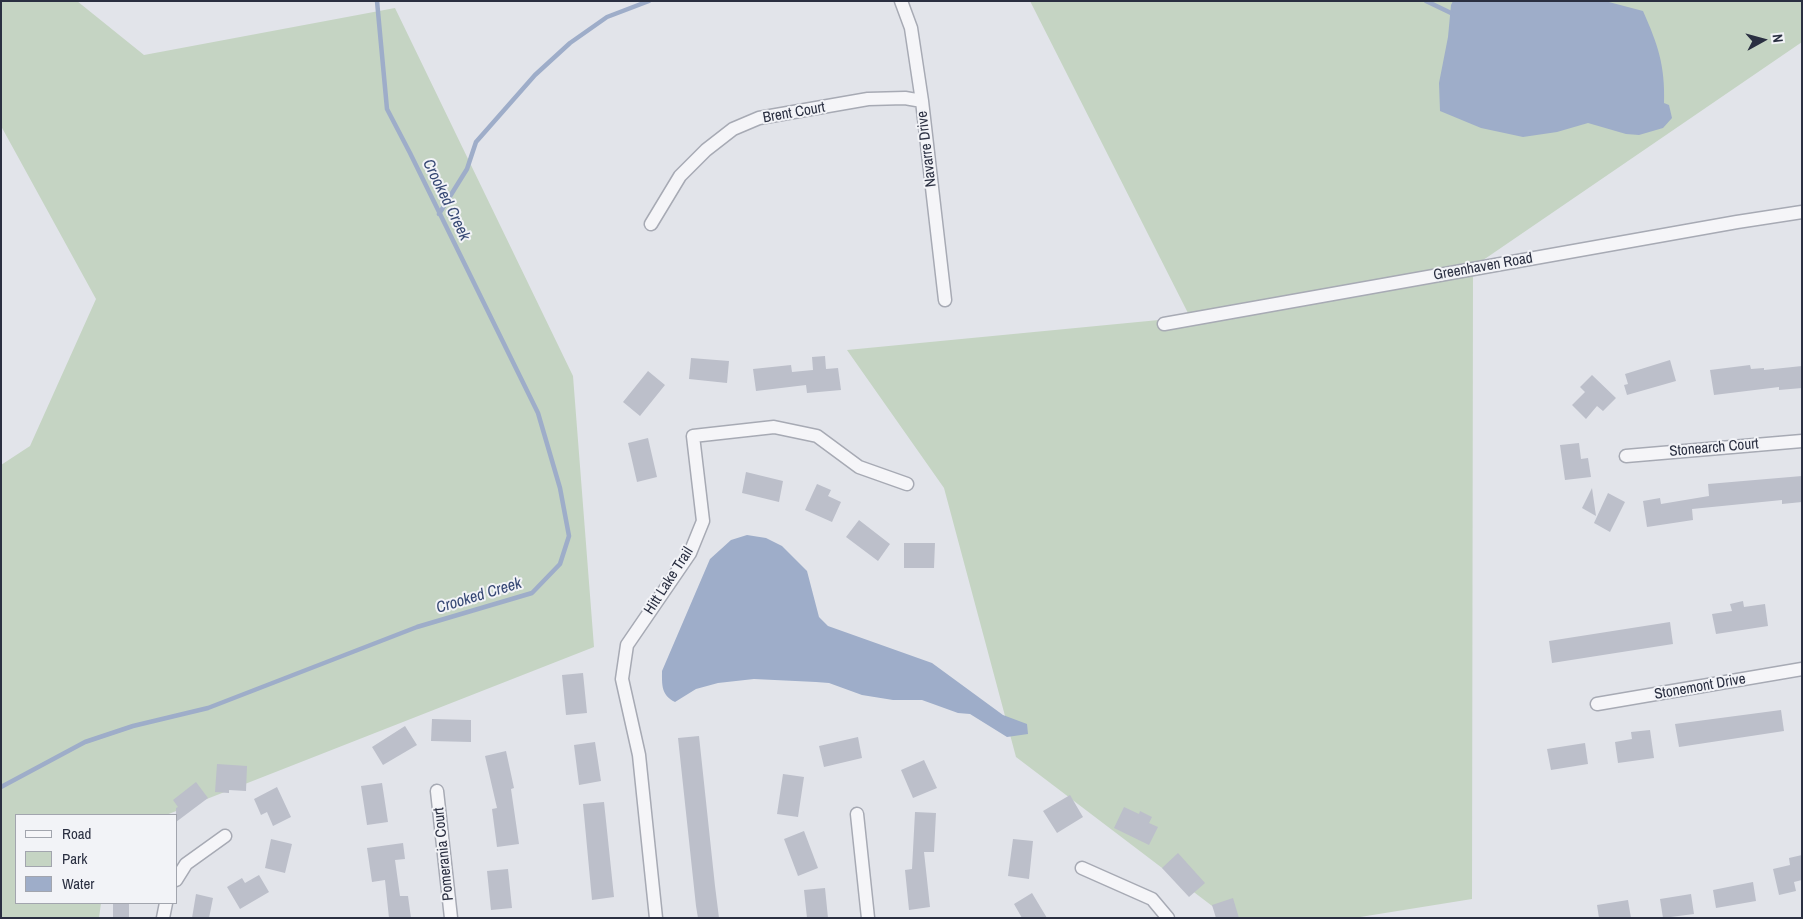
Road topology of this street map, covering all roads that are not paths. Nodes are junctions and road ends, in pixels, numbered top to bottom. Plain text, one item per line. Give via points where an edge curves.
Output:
1 (901, 1) edge
2 (922, 101) junction
3 (1802, 212) edge
4 (651, 224) dead end
5 (945, 300) dead end
6 (1164, 324) dead end
7 (1802, 441) edge
8 (1626, 456) dead end
9 (907, 484) dead end
10 (1802, 669) edge
11 (1597, 704) dead end
12 (437, 791) dead end
13 (857, 814) dead end
14 (225, 836) dead end
15 (1082, 868) dead end
16 (178, 877) edge
17 (166, 904) edge
18 (163, 918) edge
19 (451, 918) edge
20 (656, 918) edge
21 (868, 918) edge
22 (1168, 918) edge

1 - 2 street, Navarre Drive via 911,28
2 - 4 street, Brent Court via 905,98 868,100 759,118 733,129 680,176
2 - 5 street, Navarre Drive
3 - 6 street, Greenhaven Road
7 - 8 street, Stonearch Court
9 - 20 street, Hitt Lake Trail via 859,467 816,436 774,426 693,436 704,521 690,553 627,645 622,679 640,755
10 - 11 street, Stonemont Drive
12 - 19 street, Pomerania Court
13 - 21 street
14 - 16 street via 186,864
15 - 22 street via 1152,899
17 - 18 street

